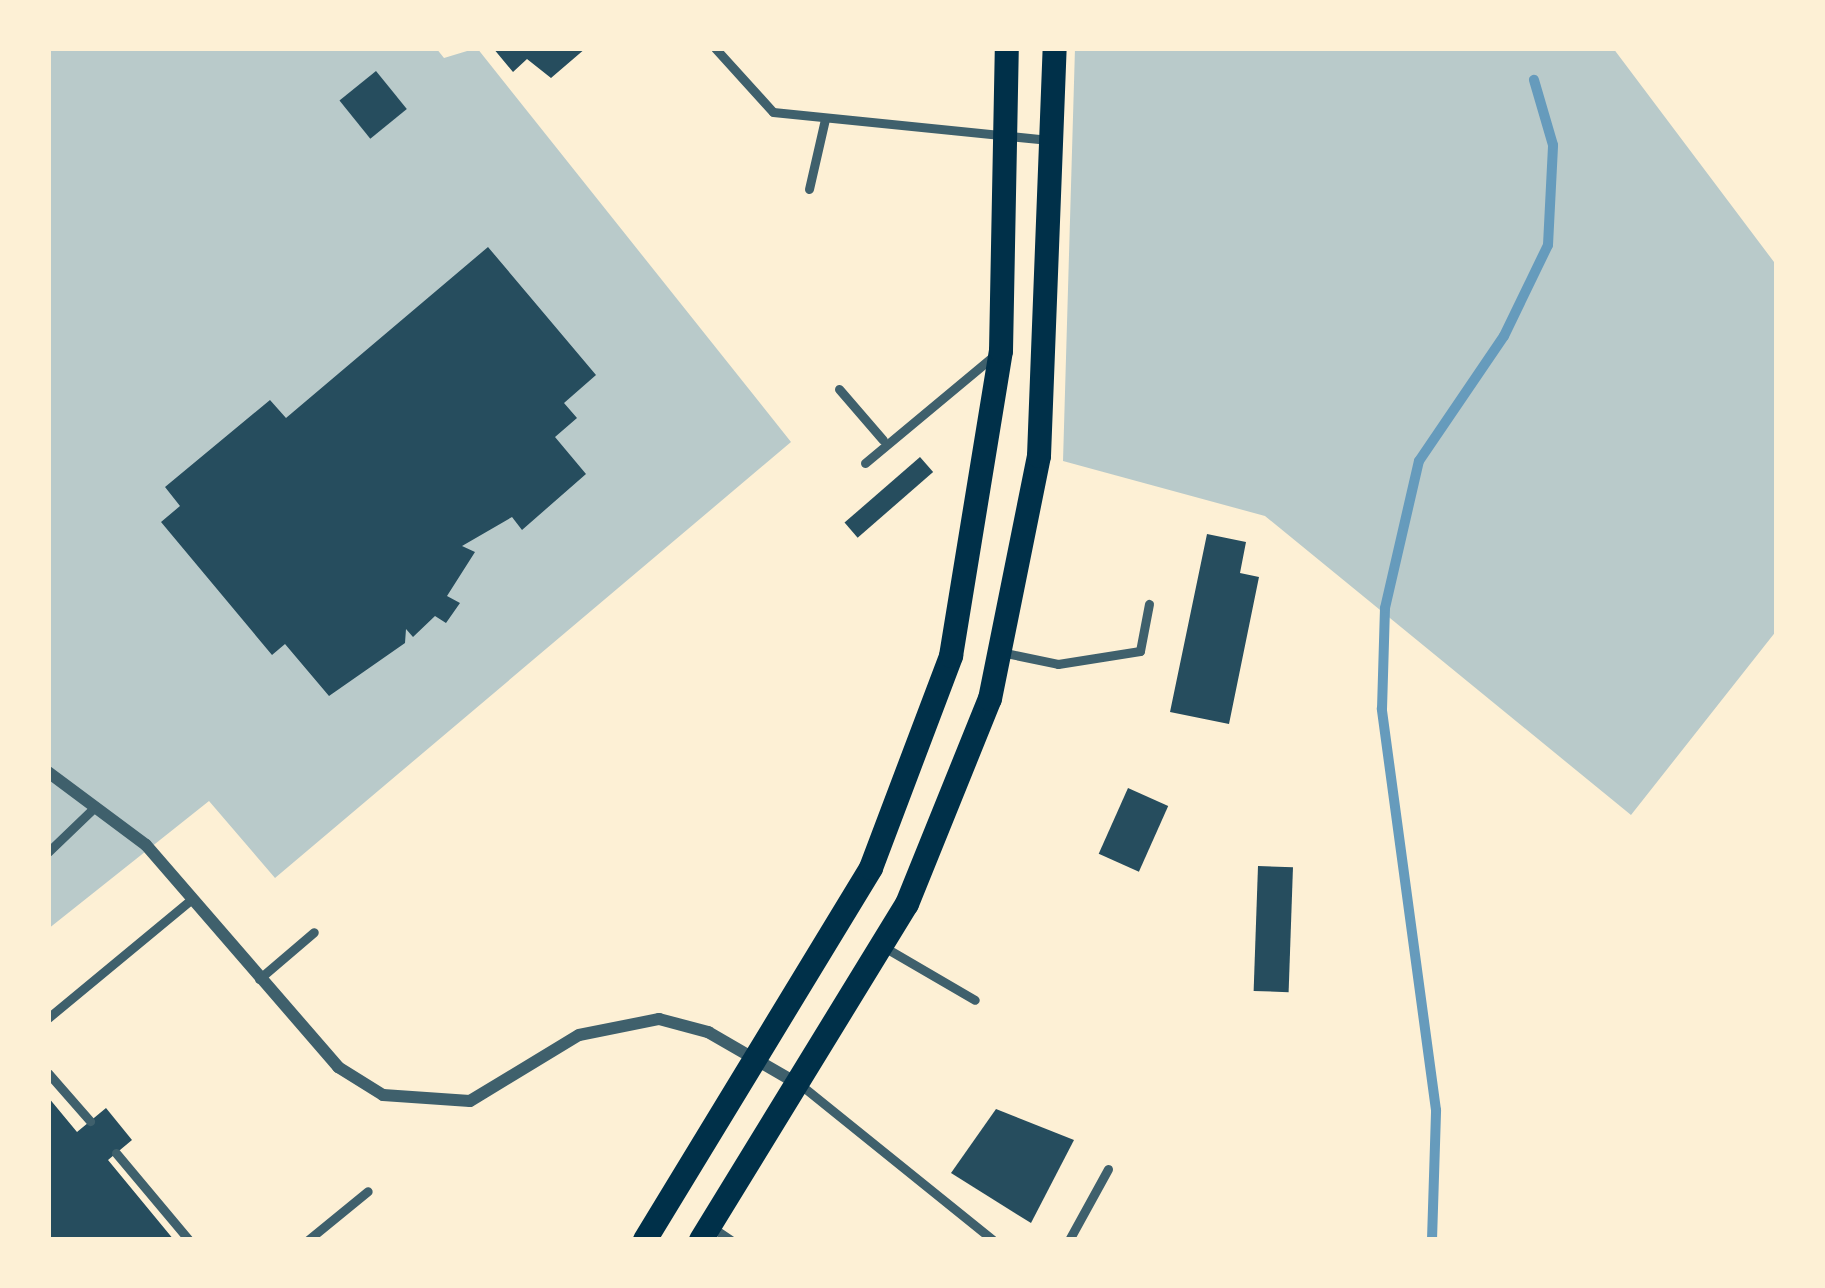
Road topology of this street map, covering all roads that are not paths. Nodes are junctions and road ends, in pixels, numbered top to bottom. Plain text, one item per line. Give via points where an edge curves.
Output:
1 (716, 48) edge
2 (1007, 48) edge
3 (1055, 48) edge
4 (825, 119) junction
5 (1004, 138) junction
6 (1053, 140) junction
7 (809, 189) dead end
8 (1001, 351) junction
9 (839, 388) dead end
10 (883, 440) junction
11 (865, 463) dead end
12 (1149, 604) dead end
13 (1001, 652) junction
14 (48, 772) edge
15 (97, 806) junction
16 (48, 852) edge
17 (192, 899) junction
18 (314, 932) dead end
19 (884, 947) junction
20 (260, 980) junction
21 (975, 1000) dead end
22 (48, 1018) edge
23 (760, 1059) junction
24 (48, 1073) edge
25 (802, 1086) junction
26 (90, 1121) dead end
27 (116, 1153) dead end
28 (1108, 1169) dead end
29 (368, 1190) dead end
30 (714, 1235) edge
31 (189, 1240) edge
32 (308, 1240) edge
33 (645, 1240) edge
34 (993, 1240) edge
35 (1069, 1240) edge

1 - 4 lane via 761,106
2 - 5 main road
3 - 6 main road
4 - 5 lane
4 - 7 lane
5 - 6 lane
5 - 8 main road
6 - 13 main road via 1039,456
8 - 10 lane
8 - 23 main road via 974,566 917,763 871,868
9 - 10 lane
10 - 11 lane
12 - 13 lane via 1140,651 1058,664
13 - 19 main road via 934,843
14 - 15 street
15 - 16 lane
15 - 17 street
17 - 20 street
17 - 22 lane
18 - 20 lane
19 - 21 lane
19 - 25 main road
20 - 23 street via 338,1067 410,1102 470,1101 579,1035 632,1020 686,1024
23 - 25 street
23 - 33 main road
24 - 26 lane
25 - 30 main road
25 - 34 lane
27 - 31 lane
28 - 35 lane
29 - 32 lane

